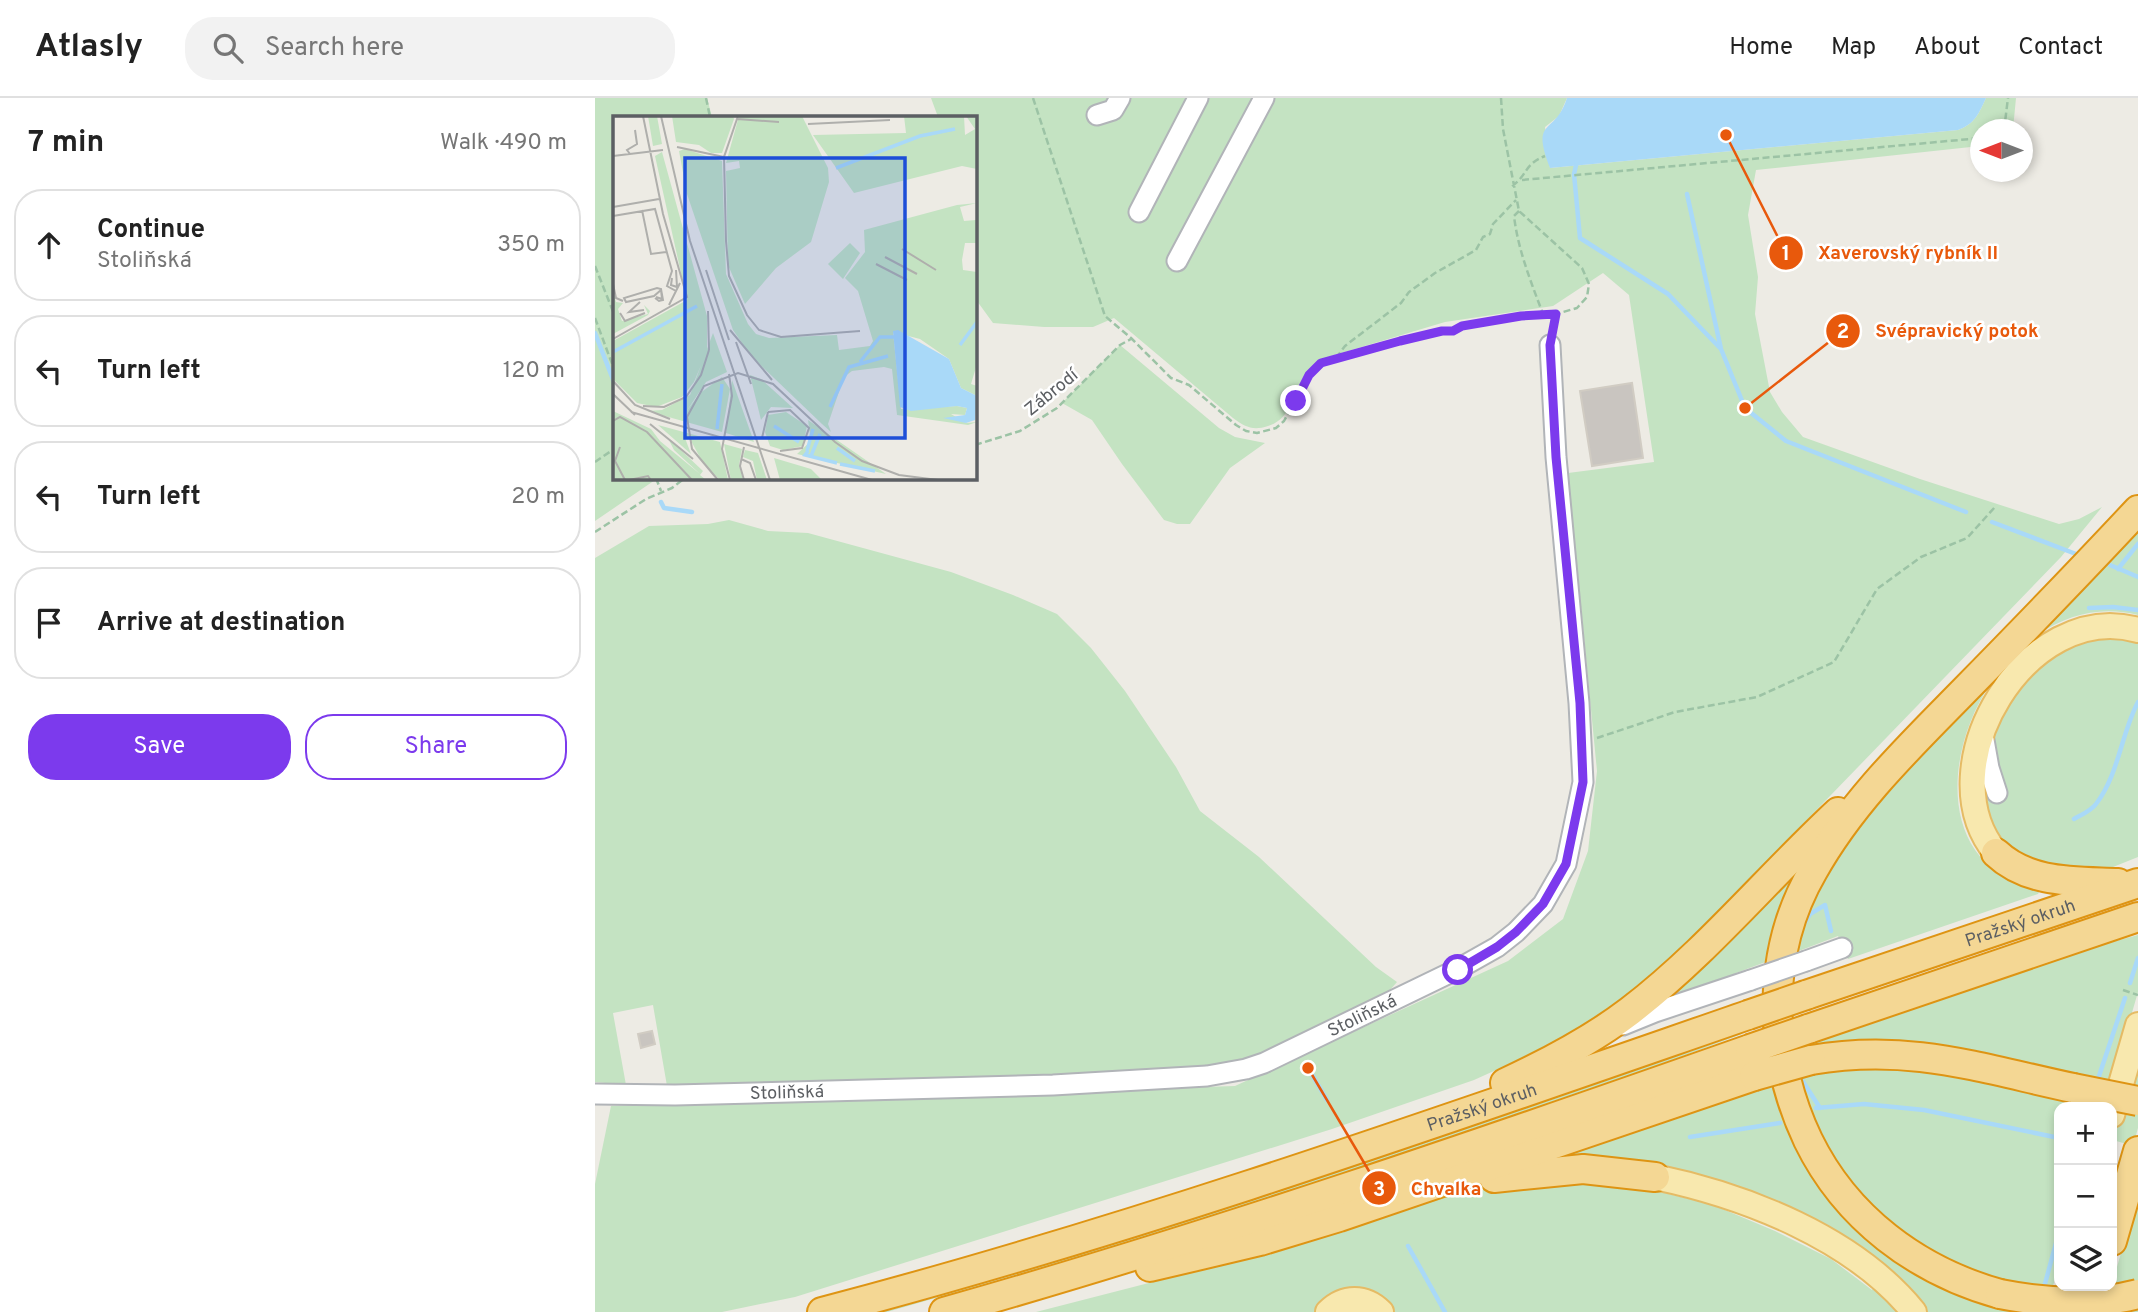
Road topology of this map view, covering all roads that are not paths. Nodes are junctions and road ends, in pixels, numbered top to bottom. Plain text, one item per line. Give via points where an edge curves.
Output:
1 (1120, 98) edge
2 (1198, 98) edge
3 (1264, 98) edge
4 (1097, 115) dead end
5 (1139, 212) dead end
6 (1177, 261) dead end
7 (1550, 345) road end
8 (2138, 510) edge
9 (2138, 631) edge
10 (1925, 732) junction
11 (1983, 733) junction
12 (1997, 793) dead end
13 (1996, 853) joint
14 (2125, 886) edge
15 (2138, 917) edge
16 (1842, 948) dead end
17 (2138, 1026) edge
18 (1575, 1045) junction
19 (1752, 1063) junction
20 (595, 1094) edge
21 (2138, 1101) edge
22 (2116, 1102) edge
23 (1412, 1129) junction
24 (2138, 1151) edge
25 (1655, 1177) joint
26 (1436, 1185) junction
27 (2117, 1201) edge
28 (1017, 1291) junction
29 (2061, 1291) edge
30 (2097, 1291) edge
31 (2138, 1294) edge
32 (822, 1312) edge
33 (944, 1312) edge
34 (1328, 1312) edge
35 (1381, 1312) edge
36 (1914, 1312) edge
37 (2055, 1312) edge
38 (2091, 1312) edge

1 - 4 lane via 1113,110
2 - 5 lane
3 - 6 lane
7 - 20 lane, Stoliňská via 1583,782 1566,864 1543,904 1497,947 1255,1066 1207,1076 1053,1085
8 - 10 highway
9 - 11 main road via 2090,627 2046,648 2007,687
10 - 18 highway via 1805,842 1691,958 1630,1010
10 - 31 highway, bridge via 1846,821 1820,858 1790,923 1777,1019 1791,1098 1826,1171 1854,1207 1887,1238 1924,1263 2000,1294 2061,1303
11 - 12 lane
11 - 13 main road via 1973,772 1972,800 1982,833
13 - 14 highway via 2014,868 2037,876
14 - 23 highway, Pražský okruh, bridge
15 - 19 highway, Pražský okruh, bridge via 1808,1029
16 - 18 lane, bridge via 1655,1012
17 - 22 main road
18 - 23 highway
19 - 21 highway, bridge via 1906,1054
19 - 26 highway
19 - 28 highway, Pražský okruh
23 - 32 highway, Pražský okruh via 1107,1229
24 - 27 highway
25 - 26 highway via 1583,1169
25 - 36 main road via 1741,1201 1809,1231 1876,1275
26 - 28 highway via 1188,1259
28 - 33 highway, Pražský okruh
29 - 37 main road
30 - 38 highway
34 - 35 main road via 1353,1300 1368,1302

